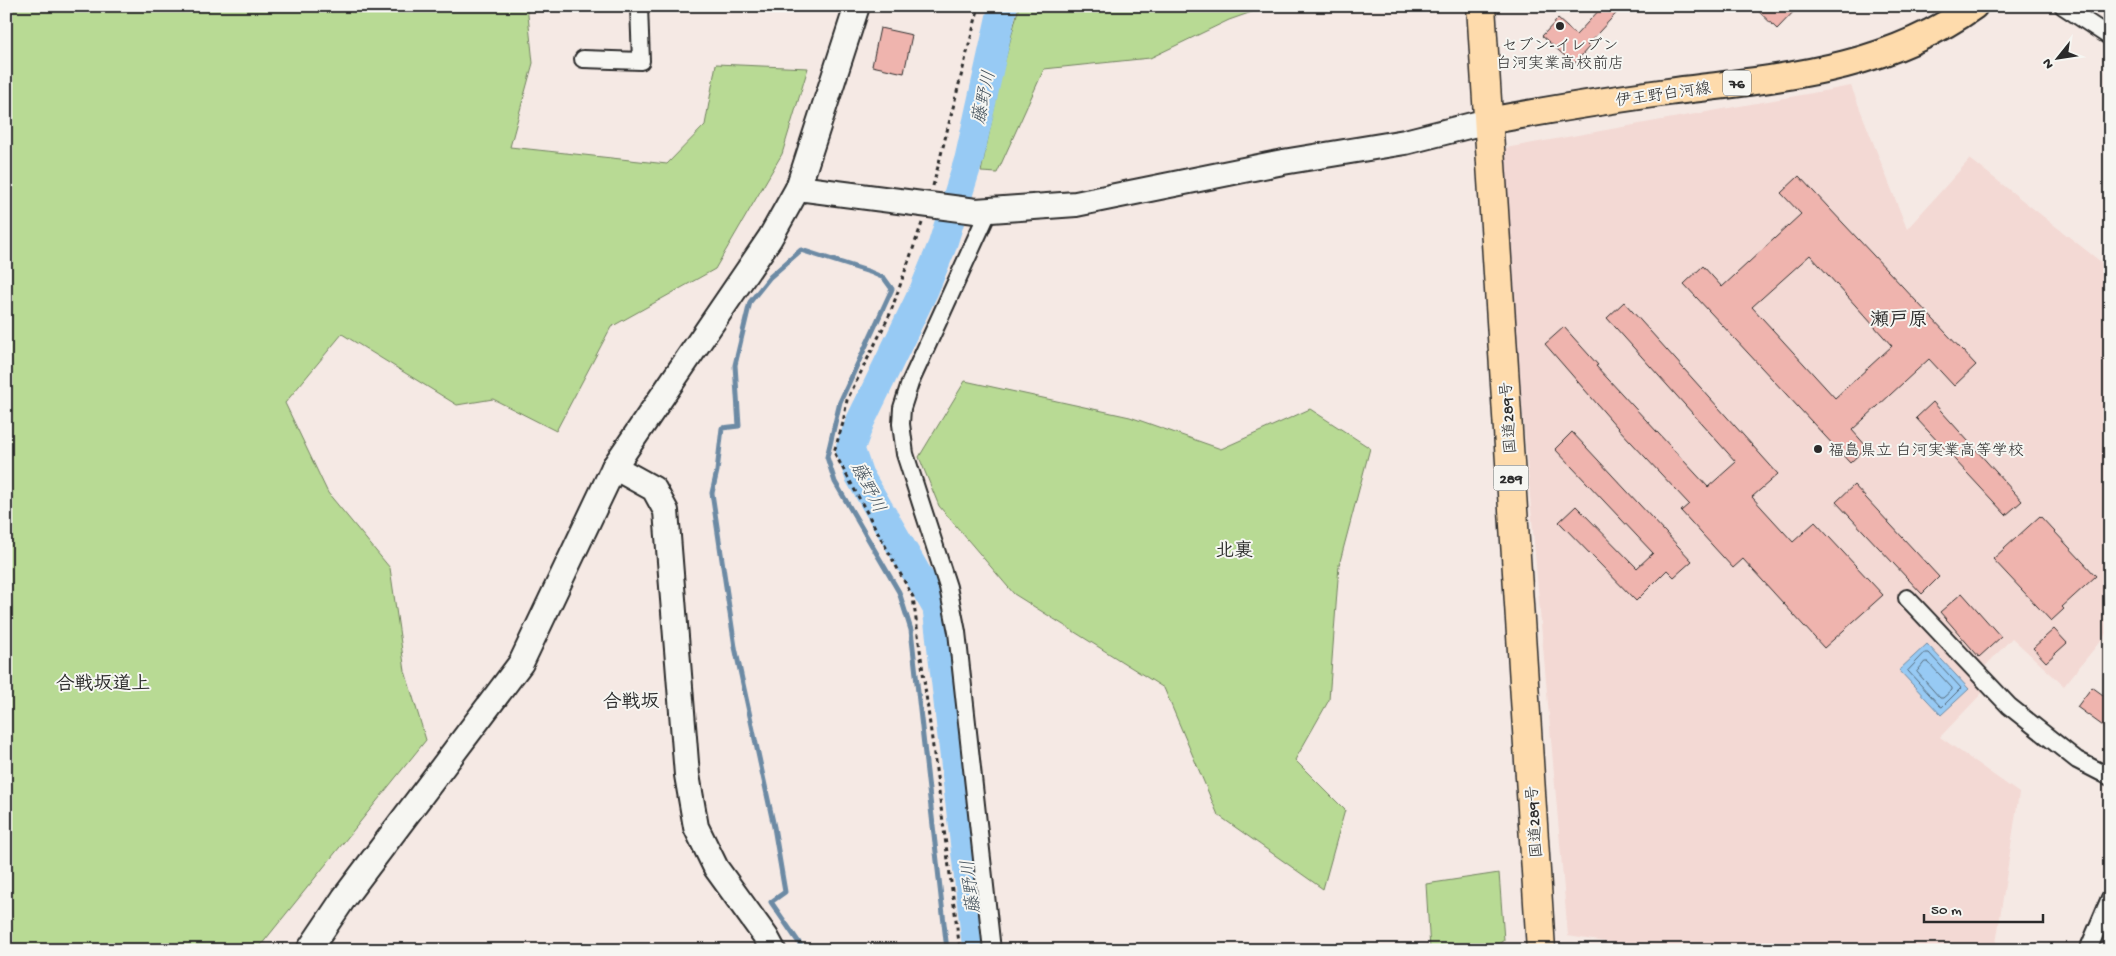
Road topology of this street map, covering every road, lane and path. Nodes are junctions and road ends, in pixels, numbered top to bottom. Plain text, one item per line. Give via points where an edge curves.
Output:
1 (639, 6) edge
2 (857, 6) edge
3 (1481, 6) edge
4 (1974, 6) edge
5 (2063, 6) edge
6 (2110, 37) edge
7 (583, 59) dead end
8 (1488, 121) junction
9 (798, 188) junction
10 (982, 210) junction
11 (614, 467) junction
12 (1907, 598) dead end
13 (2110, 778) edge
14 (2110, 898) edge
15 (309, 950) edge
16 (773, 950) edge
17 (992, 950) edge
18 (1541, 950) edge
19 (2088, 950) edge

1 - 7 street via 641,61
2 - 9 street
3 - 8 highway, 国道289号 / 289
4 - 8 main road, 伊王野白河線 / 76 via 1918,40 1875,57 1835,67
5 - 6 street
8 - 10 street via 1405,142 1283,162 1076,204
8 - 18 highway, 国道289号 / 289
9 - 10 street
9 - 11 street via 770,238
10 - 17 street via 910,383 901,424 905,454 948,588 957,632
11 - 15 street via 521,663 344,898
11 - 16 street via 654,489 666,511 687,775 696,828 716,868
12 - 13 street via 2010,706 2077,760
14 - 19 street

